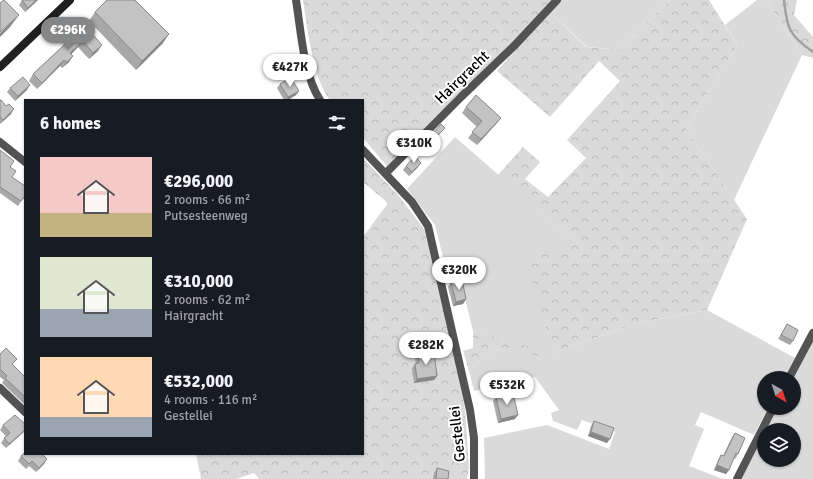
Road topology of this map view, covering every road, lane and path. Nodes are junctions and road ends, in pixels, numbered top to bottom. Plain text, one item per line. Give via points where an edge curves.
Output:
1 (70, 0) edge
2 (296, 0) edge
3 (557, 0) edge
4 (0, 67) edge
5 (319, 99) edge
6 (0, 142) edge
7 (364, 151) edge
8 (24, 161) edge
9 (386, 173) junction
10 (813, 333) edge
11 (793, 371) edge
12 (0, 388) edge
13 (24, 411) edge
14 (769, 415) edge
15 (474, 479) edge
16 (736, 479) edge

1 - 4 main road
2 - 5 street via 314,92
3 - 9 street, Hairgracht via 515,46
6 - 8 street
7 - 9 street, Gestellei
9 - 15 street, Gestellei via 412,202 428,226 470,410 474,438
10 - 11 street
12 - 13 street
14 - 16 street

